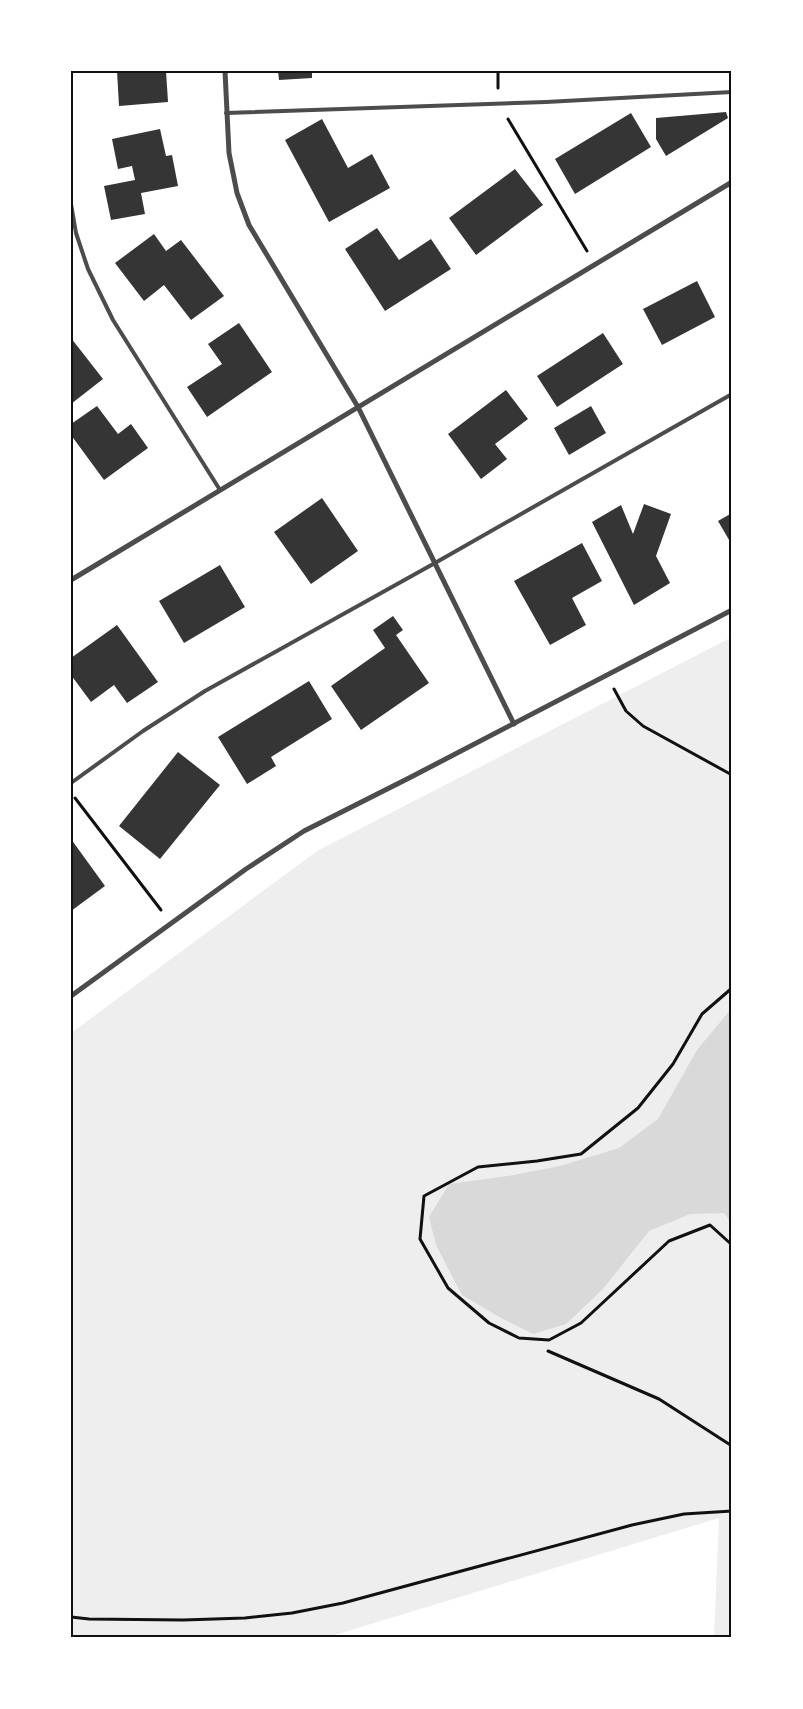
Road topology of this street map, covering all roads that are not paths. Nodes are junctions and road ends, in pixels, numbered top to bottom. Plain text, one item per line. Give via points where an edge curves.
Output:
1 (225, 71) edge
2 (732, 92) edge
3 (226, 113) junction
4 (732, 182) edge
5 (71, 204) edge
6 (732, 394) edge
7 (358, 407) junction
8 (220, 490) junction
9 (434, 563) junction
10 (71, 580) edge
11 (732, 610) edge
12 (514, 724) junction
13 (71, 783) edge
14 (71, 996) edge

1 - 3 street
2 - 3 lane
3 - 7 street via 237,193 250,225
4 - 7 street
5 - 8 lane via 76,233 88,269 109,311
6 - 9 lane
7 - 8 street
7 - 9 street
8 - 10 street
9 - 12 street
9 - 13 lane via 205,691 142,731
11 - 12 street
12 - 14 street via 304,831 246,868

